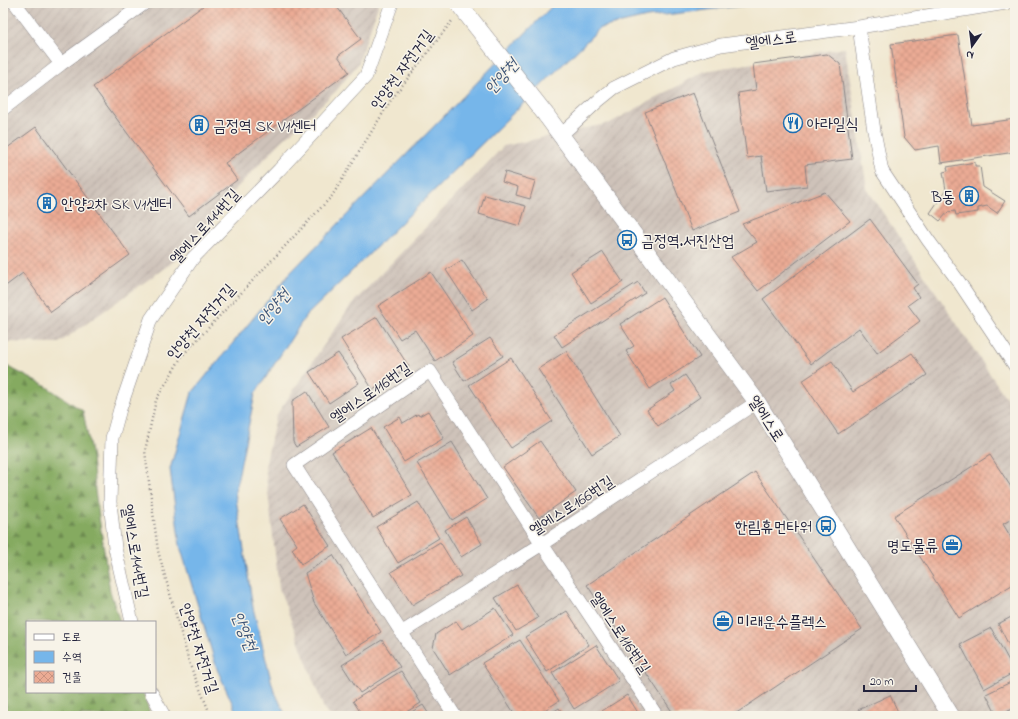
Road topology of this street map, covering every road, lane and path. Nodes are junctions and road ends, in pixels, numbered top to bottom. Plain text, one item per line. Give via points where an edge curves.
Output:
1 (15, 3) edge
2 (145, 3) edge
3 (392, 3) edge
4 (1006, 3) edge
5 (457, 9) edge
6 (859, 27) junction
7 (61, 64) junction
8 (3, 109) edge
9 (561, 135) junction
10 (1015, 366) edge
11 (757, 402) junction
12 (542, 544) junction
13 (132, 621) edge
14 (401, 634) junction
15 (152, 693) edge
16 (164, 716) edge
17 (211, 716) edge
18 (455, 716) edge
19 (657, 716) edge
20 (951, 716) edge

1 - 7 street
2 - 7 street
3 - 13 street, 엘에스로144번길 via 366,76 194,258 151,319 112,438 110,502 115,548
4 - 6 street, 엘에스로
5 - 9 street, 엘에스로, bridge
5 - 17 path, 안양천 자전거길 via 391,100 332,196 182,356 156,400 145,451 158,552 190,665
6 - 9 street, 엘에스로 via 721,45 674,58 614,88
6 - 10 street via 882,171
7 - 8 street
9 - 11 street, 엘에스로
11 - 12 street, 엘에스로166번길
11 - 20 street, 엘에스로
12 - 14 street, 엘에스로166번길
12 - 14 street, 엘에스로116번길 via 430,371 294,465
12 - 19 street, 엘에스로116번길
14 - 18 street, 엘에스로116번길
15 - 16 street

